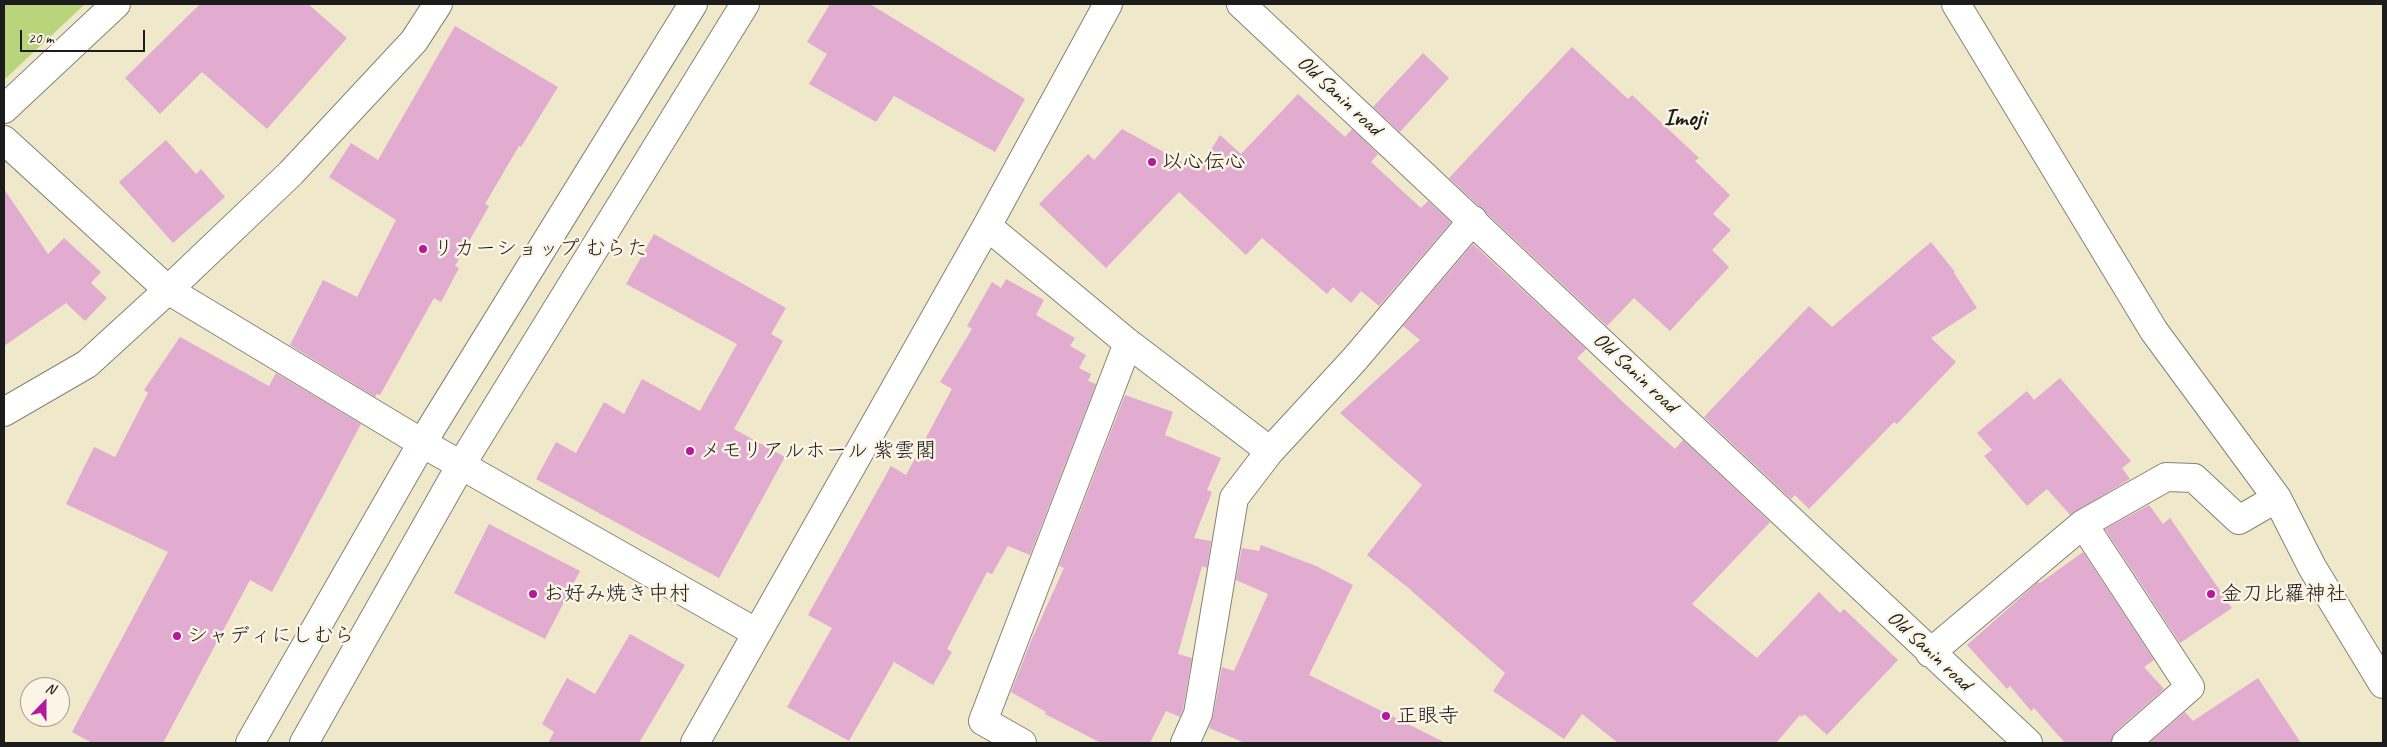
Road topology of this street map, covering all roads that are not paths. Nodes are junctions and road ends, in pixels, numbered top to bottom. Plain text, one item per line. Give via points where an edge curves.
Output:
1 (116, 4) edge
2 (438, 4) edge
3 (693, 4) edge
4 (745, 4) edge
5 (1108, 4) edge
6 (1241, 4) edge
7 (1956, 4) edge
8 (4, 109) edge
9 (4, 140) edge
10 (1473, 220) junction
11 (987, 226) junction
12 (168, 290) junction
13 (1128, 343) junction
14 (4, 412) edge
15 (422, 443) junction
16 (1270, 452) junction
17 (461, 465) junction
18 (2278, 498) junction
19 (2084, 524) junction
20 (757, 633) junction
21 (1930, 653) junction
22 (2383, 684) edge
23 (250, 743) edge
24 (304, 743) edge
25 (695, 743) edge
26 (1022, 743) edge
27 (1185, 743) edge
28 (2028, 743) edge
29 (2126, 743) edge

1 - 8 street
2 - 12 street via 414,40 291,173
3 - 15 street
4 - 17 street
5 - 11 street
6 - 10 street, Old Sanin road
7 - 18 street via 2154,330
9 - 12 street
10 - 16 street via 1354,360
10 - 21 street, Old Sanin road
11 - 13 street
11 - 20 street
12 - 14 street via 87,364
12 - 15 street
13 - 16 street
13 - 26 street via 983,721
15 - 17 street
15 - 23 street
16 - 27 street via 1234,498 1198,714
17 - 20 street
17 - 24 street
18 - 19 street via 2239,520 2194,478 2166,477
18 - 22 street via 2312,567
19 - 21 street
19 - 29 street via 2190,687
20 - 25 street
21 - 28 street, Old Sanin road

